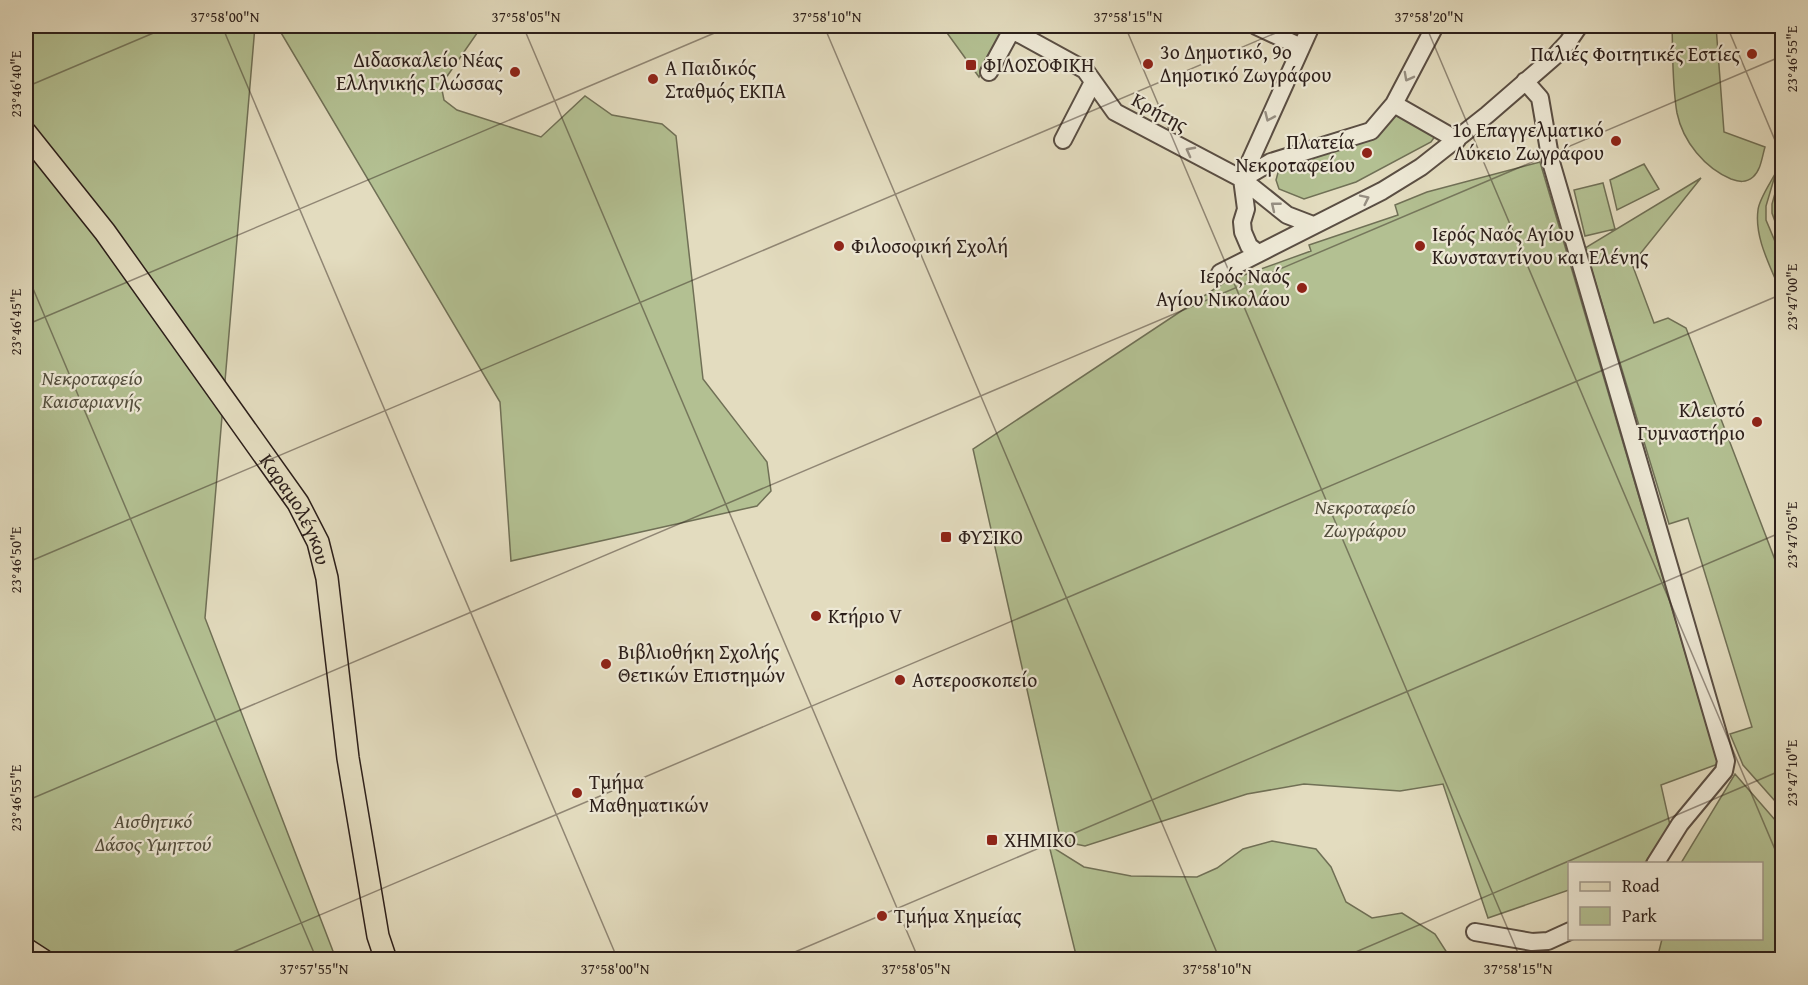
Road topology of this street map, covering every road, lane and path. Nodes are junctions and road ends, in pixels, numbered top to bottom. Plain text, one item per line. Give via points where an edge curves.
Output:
1 (1256, 26) edge
2 (1311, 26) edge
3 (1435, 26) edge
4 (1579, 26) edge
5 (1011, 27) edge
6 (1301, 47) junction
7 (988, 72) dead end
8 (1525, 81) junction
9 (1094, 82) junction
10 (1394, 104) junction
11 (26, 132) edge
12 (1063, 140) dead end
13 (1457, 140) junction
14 (1242, 178) junction
15 (1313, 225) junction
16 (1258, 254) junction
17 (1220, 273) dead end
18 (1656, 862) edge
19 (1568, 931) edge
20 (1475, 932) dead end
21 (26, 949) edge
22 (43, 960) edge
23 (386, 960) edge

1 - 6 street
2 - 6 street
3 -> 10 street
4 - 8 street via 1555,56
5 - 7 street
5 - 9 street, Κρήτης via 1085,70
6 -> 14 street
8 - 13 street
8 - 18 street via 1540,98 1551,162 1726,761 1724,771 1680,824
9 - 12 street
14 -> 9 street, Κρήτης via 1115,112
10 - 13 street
10 - 14 street via 1371,131 1270,162
11 - 23 main road, Καραμολέγκου via 105,232 298,503 318,542 327,578 348,758 378,936
15 -> 13 street via 1382,191
15 -> 14 street, Κρήτης via 1287,215
14 - 16 street via 1246,209 1243,232
15 - 16 street
16 - 17 street
19 - 20 street via 1548,941 1532,942
21 - 22 main road

